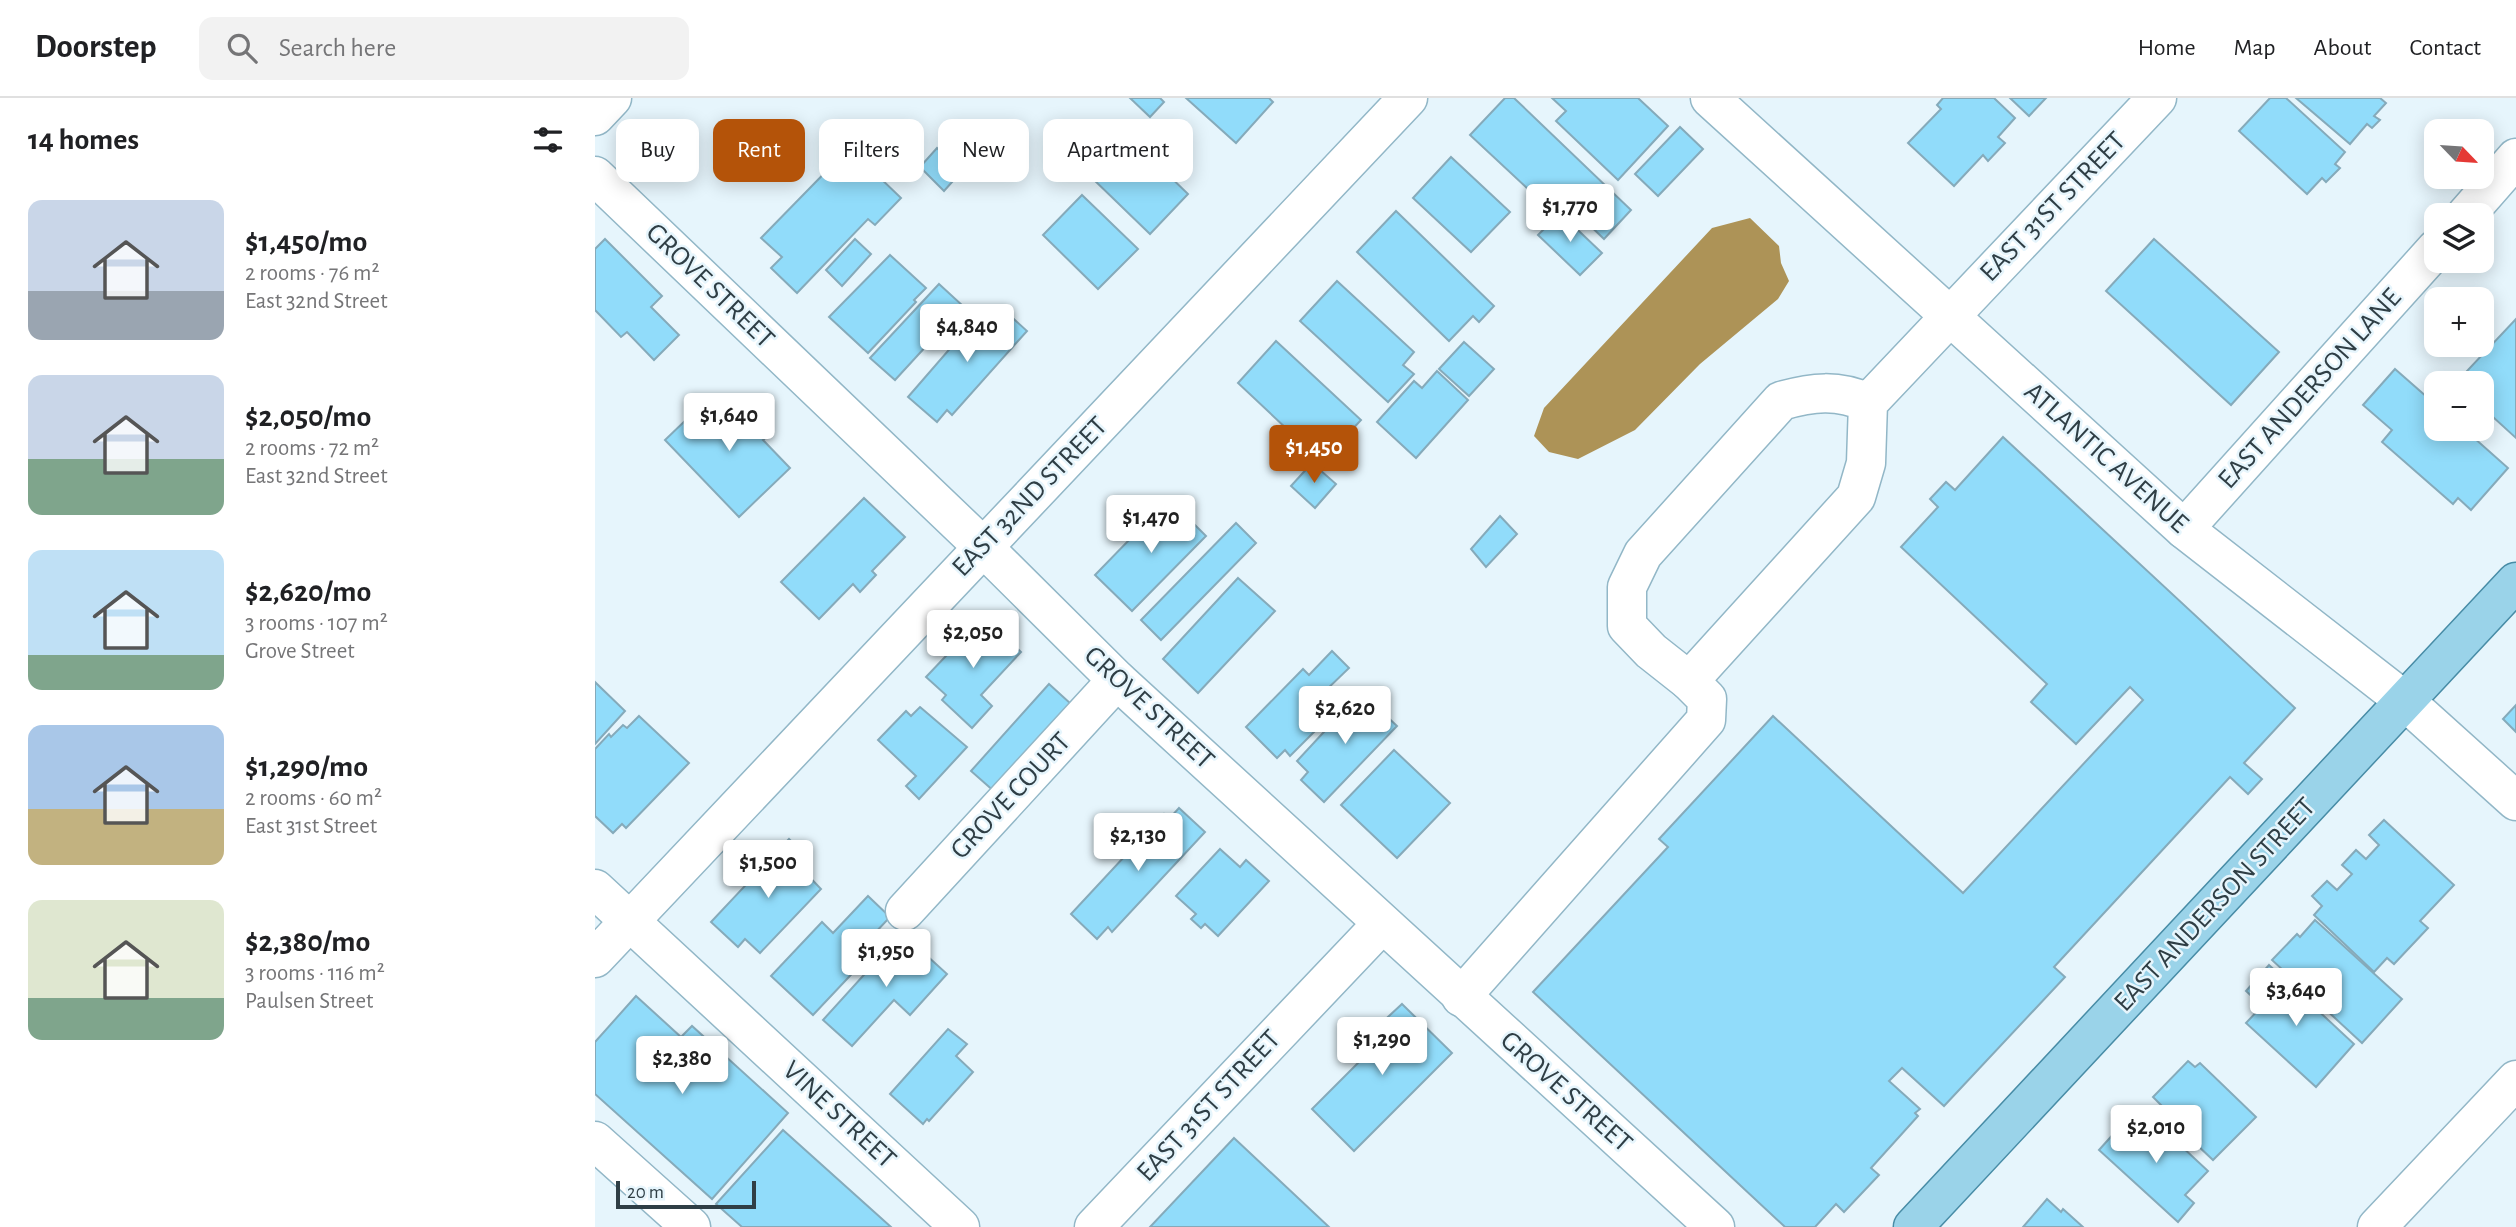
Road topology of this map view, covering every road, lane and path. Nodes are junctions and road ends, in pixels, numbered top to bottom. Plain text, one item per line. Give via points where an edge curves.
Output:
1 (612, 98) edge
2 (1408, 98) edge
3 (1710, 98) edge
4 (2157, 98) edge
5 (595, 116) edge
6 (2516, 158) edge
7 (595, 176) edge
8 (2477, 203) edge
9 (2424, 262) edge
10 (1949, 316) junction
11 (1868, 403) junction
12 (2184, 529) junction
13 (983, 547) junction
14 (2516, 582) edge
15 (1117, 680) junction
16 (1689, 681) junction
17 (2405, 701) junction
18 (2516, 801) edge
19 (595, 888) edge
20 (905, 911) dead end
21 (628, 921) junction
22 (1381, 925) junction
23 (595, 958) edge
24 (1461, 997) junction
25 (2516, 1080) edge
26 (595, 1140) edge
27 (691, 1227) edge
28 (960, 1227) edge
29 (1094, 1227) edge
30 (1715, 1227) edge
31 (1913, 1227) edge
32 (2377, 1227) edge

1 - 5 street
2 - 13 street, EAST 32ND STREET
3 - 10 street, ATLANTIC AVENUE
4 - 10 street, EAST 31ST STREET
6 - 8 street
7 - 13 street, GROVE STREET
9 - 12 street, EAST ANDERSON LANE
10 - 11 street, EAST 31ST STREET
10 - 12 street, ATLANTIC AVENUE
11 - 16 street via 1866,463 1856,497
11 - 16 street via 1849,394 1812,392 1781,401 1643,554 1627,587 1627,626
12 - 17 street, ATLANTIC AVENUE
13 - 15 street, GROVE STREET
13 - 21 street, EAST 32ND STREET
14 - 17 main road, EAST ANDERSON STREET
15 - 20 street, GROVE COURT
15 - 22 street, GROVE STREET
16 - 24 street via 1707,699 1706,720
17 - 18 street, ATLANTIC AVENUE
17 - 31 main road, EAST ANDERSON STREET
19 - 21 street, VINE STREET
21 - 23 street, EAST 32ND STREET
21 - 28 street, VINE STREET
22 - 24 street, GROVE STREET
22 - 29 street, EAST 31ST STREET
24 - 30 street, GROVE STREET
25 - 32 street
26 - 27 street

